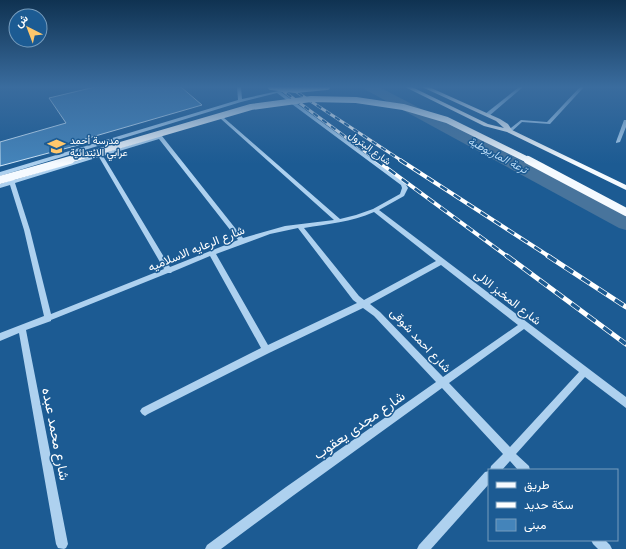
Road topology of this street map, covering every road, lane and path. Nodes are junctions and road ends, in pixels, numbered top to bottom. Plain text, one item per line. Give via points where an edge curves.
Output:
1 (202, 113) edge
2 (233, 113) edge
3 (240, 113) edge
4 (306, 113) edge
5 (422, 113) edge
6 (461, 113) edge
7 (481, 113) edge
8 (489, 113) edge
9 (558, 113) edge
10 (486, 115) junction
11 (223, 118) junction
12 (626, 121) edge
13 (509, 131) junction
14 (160, 137) junction
15 (618, 142) dead end
16 (100, 155) junction
17 (9, 172) junction
18 (0, 174) edge
19 (0, 180) edge
20 (12, 182) junction
21 (0, 186) edge
22 (626, 188) edge
23 (402, 194) joint
24 (375, 210) junction
25 (626, 212) edge
26 (339, 221) junction
27 (300, 227) junction
28 (242, 241) junction
29 (212, 253) junction
30 (442, 261) junction
31 (169, 270) junction
32 (362, 304) junction
33 (48, 319) junction
34 (524, 325) junction
35 (22, 328) junction
36 (0, 337) edge
37 (266, 350) junction
38 (584, 371) junction
39 (442, 384) junction
40 (626, 403) edge
41 (145, 411) dead end
42 (509, 455) junction
43 (496, 469) edge
44 (524, 469) edge
45 (488, 477) edge
46 (598, 541) edge
47 (62, 544) dead end
48 (211, 549) edge
49 (423, 549) edge
50 (606, 549) edge

1 - 17 street
2 - 19 main road, bridge
3 - 11 street
4 - 23 street, شارع البترول via 403,184 405,188
5 - 25 main road, bridge via 447,120 487,138
6 - 13 main road via 486,125
7 - 10 main road
8 - 10 street
9 - 13 street via 548,123 521,121
10 - 13 main road via 502,123
11 - 14 street
11 - 26 street
12 - 15 street
13 - 22 main road
14 - 16 street
14 - 28 street
16 - 20 street
16 - 31 street
17 - 18 street
17 - 20 street
20 - 21 street
20 - 33 street via 27,230
23 - 24 street, شارع الرعايه الاسلاميه
24 - 26 street, شارع الرعايه الاسلاميه
24 - 30 street, شارع المخبز الالى
26 - 27 street, شارع الرعايه الاسلاميه
27 - 28 street, شارع الرعايه الاسلاميه via 269,232
27 - 32 street, شارع احمد شوقى
28 - 29 street, شارع الرعايه الاسلاميه
29 - 31 street, شارع الرعايه الاسلاميه
29 - 37 street
30 - 32 street
30 - 34 street, شارع المخبز الالى
31 - 33 street, شارع الرعايه الاسلاميه
32 - 37 street
32 - 39 street, شارع احمد شوقى via 377,314
33 - 35 street, شارع الرعايه الاسلاميه
34 - 38 street, شارع المخبز الالى
34 - 39 street, شارع مجدى يعقوب
35 - 36 street, شارع الرعايه الاسلاميه
35 - 47 street, شارع محمد عبده
37 - 41 street
38 - 40 street, شارع المخبز الالى
38 - 42 street
39 - 42 street, شارع احمد شوقى
39 - 48 street, شارع مجدى يعقوب
42 - 43 street
42 - 44 street, شارع احمد شوقى
45 - 49 street
46 - 50 street

